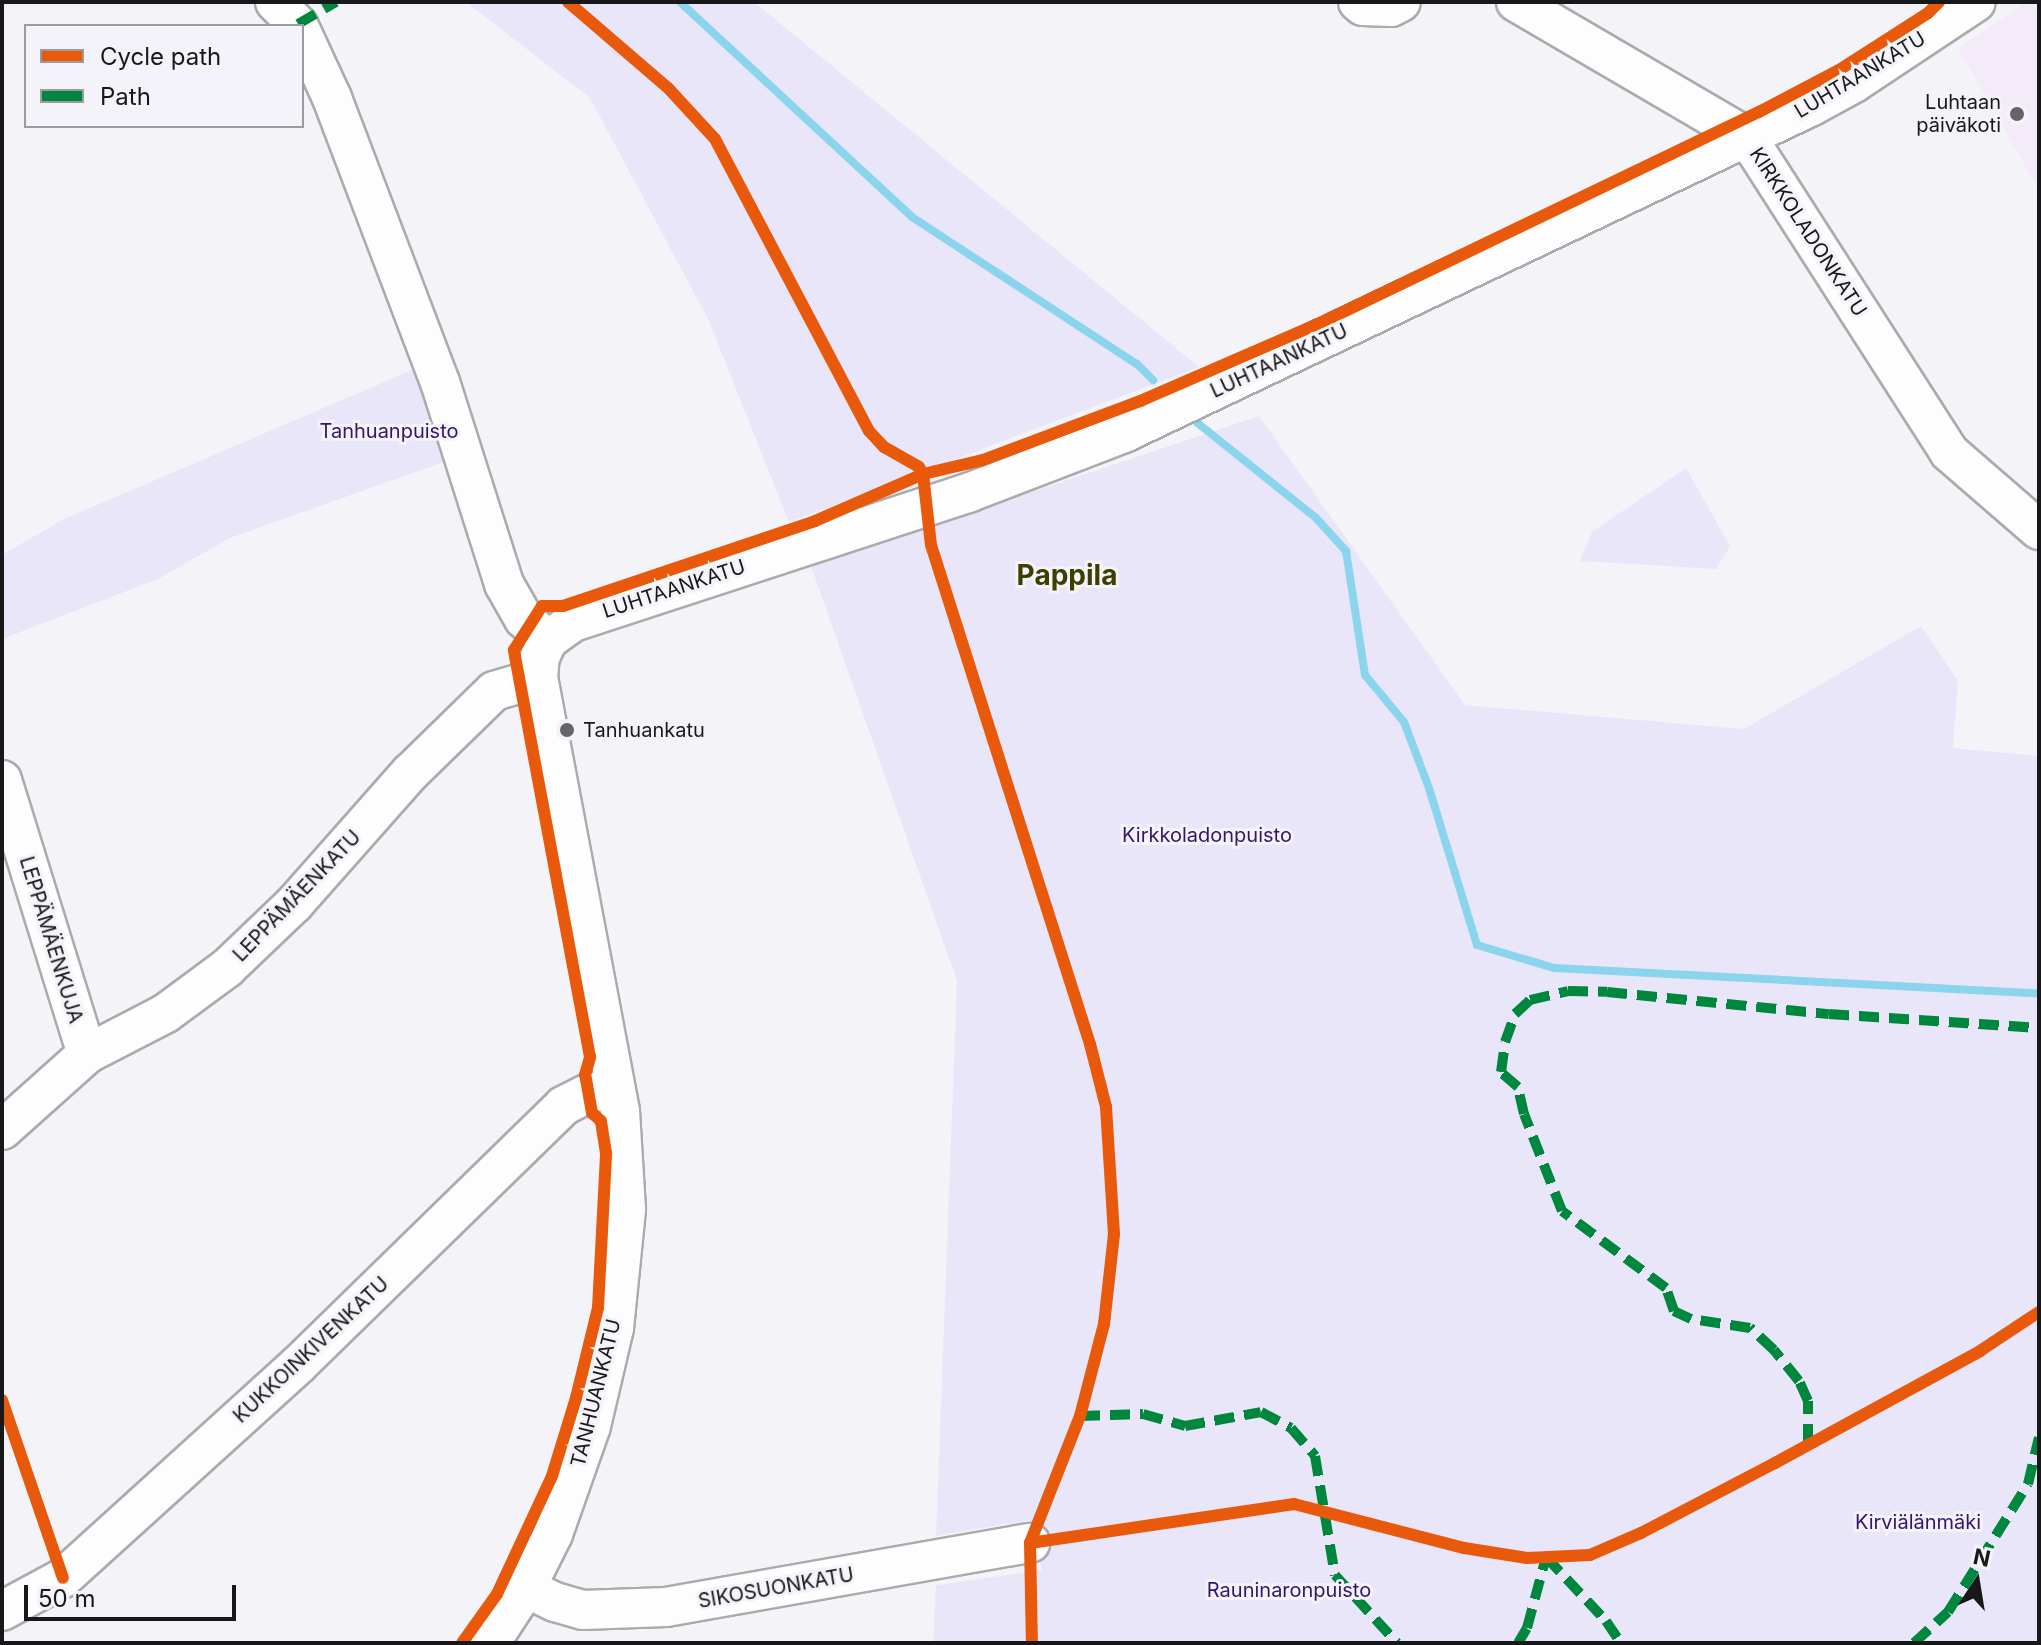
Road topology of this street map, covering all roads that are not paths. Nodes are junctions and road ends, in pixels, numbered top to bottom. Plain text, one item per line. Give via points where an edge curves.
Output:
1 (275, 2) edge
2 (1358, 2) edge
3 (1401, 2) edge
4 (1516, 2) edge
5 (1976, 2) edge
6 (297, 24) edge
7 (304, 37) edge
8 (1747, 137) junction
9 (2039, 530) edge
10 (548, 640) junction
11 (538, 678) junction
12 (2, 780) edge
13 (87, 1054) junction
14 (615, 1089) junction
15 (2, 1130) edge
16 (1030, 1543) dead end
17 (526, 1588) junction
18 (2, 1611) edge
19 (490, 1643) edge

1 - 6 street
2 - 3 street via 1391,7
4 - 8 street, KIRKKOLADONKATU
5 - 8 street, LUHTAANKATU via 1854,83
7 - 10 street via 440,382 504,584 524,619
8 - 9 street, KIRKKOLADONKATU via 1949,452
8 - 10 street, LUHTAANKATU via 1124,433 968,493 573,622
10 - 11 street, TANHUANKATU
11 - 13 street, LEPPÄMÄENKATU via 501,687 483,701 410,773 294,904 227,968 166,1013
11 - 14 street, TANHUANKATU
12 - 13 street, LEPPÄMÄENKUJA
13 - 15 street, LEPPÄMÄENKATU
14 - 17 street, TANHUANKATU via 624,1137 626,1209 614,1328 574,1479
14 - 18 street, KUKKOINKIVENKATU via 589,1093 563,1106 298,1365 63,1578
16 - 17 street, SIKOSUONKATU via 652,1608 583,1610
17 - 19 street, TANHUANKATU

